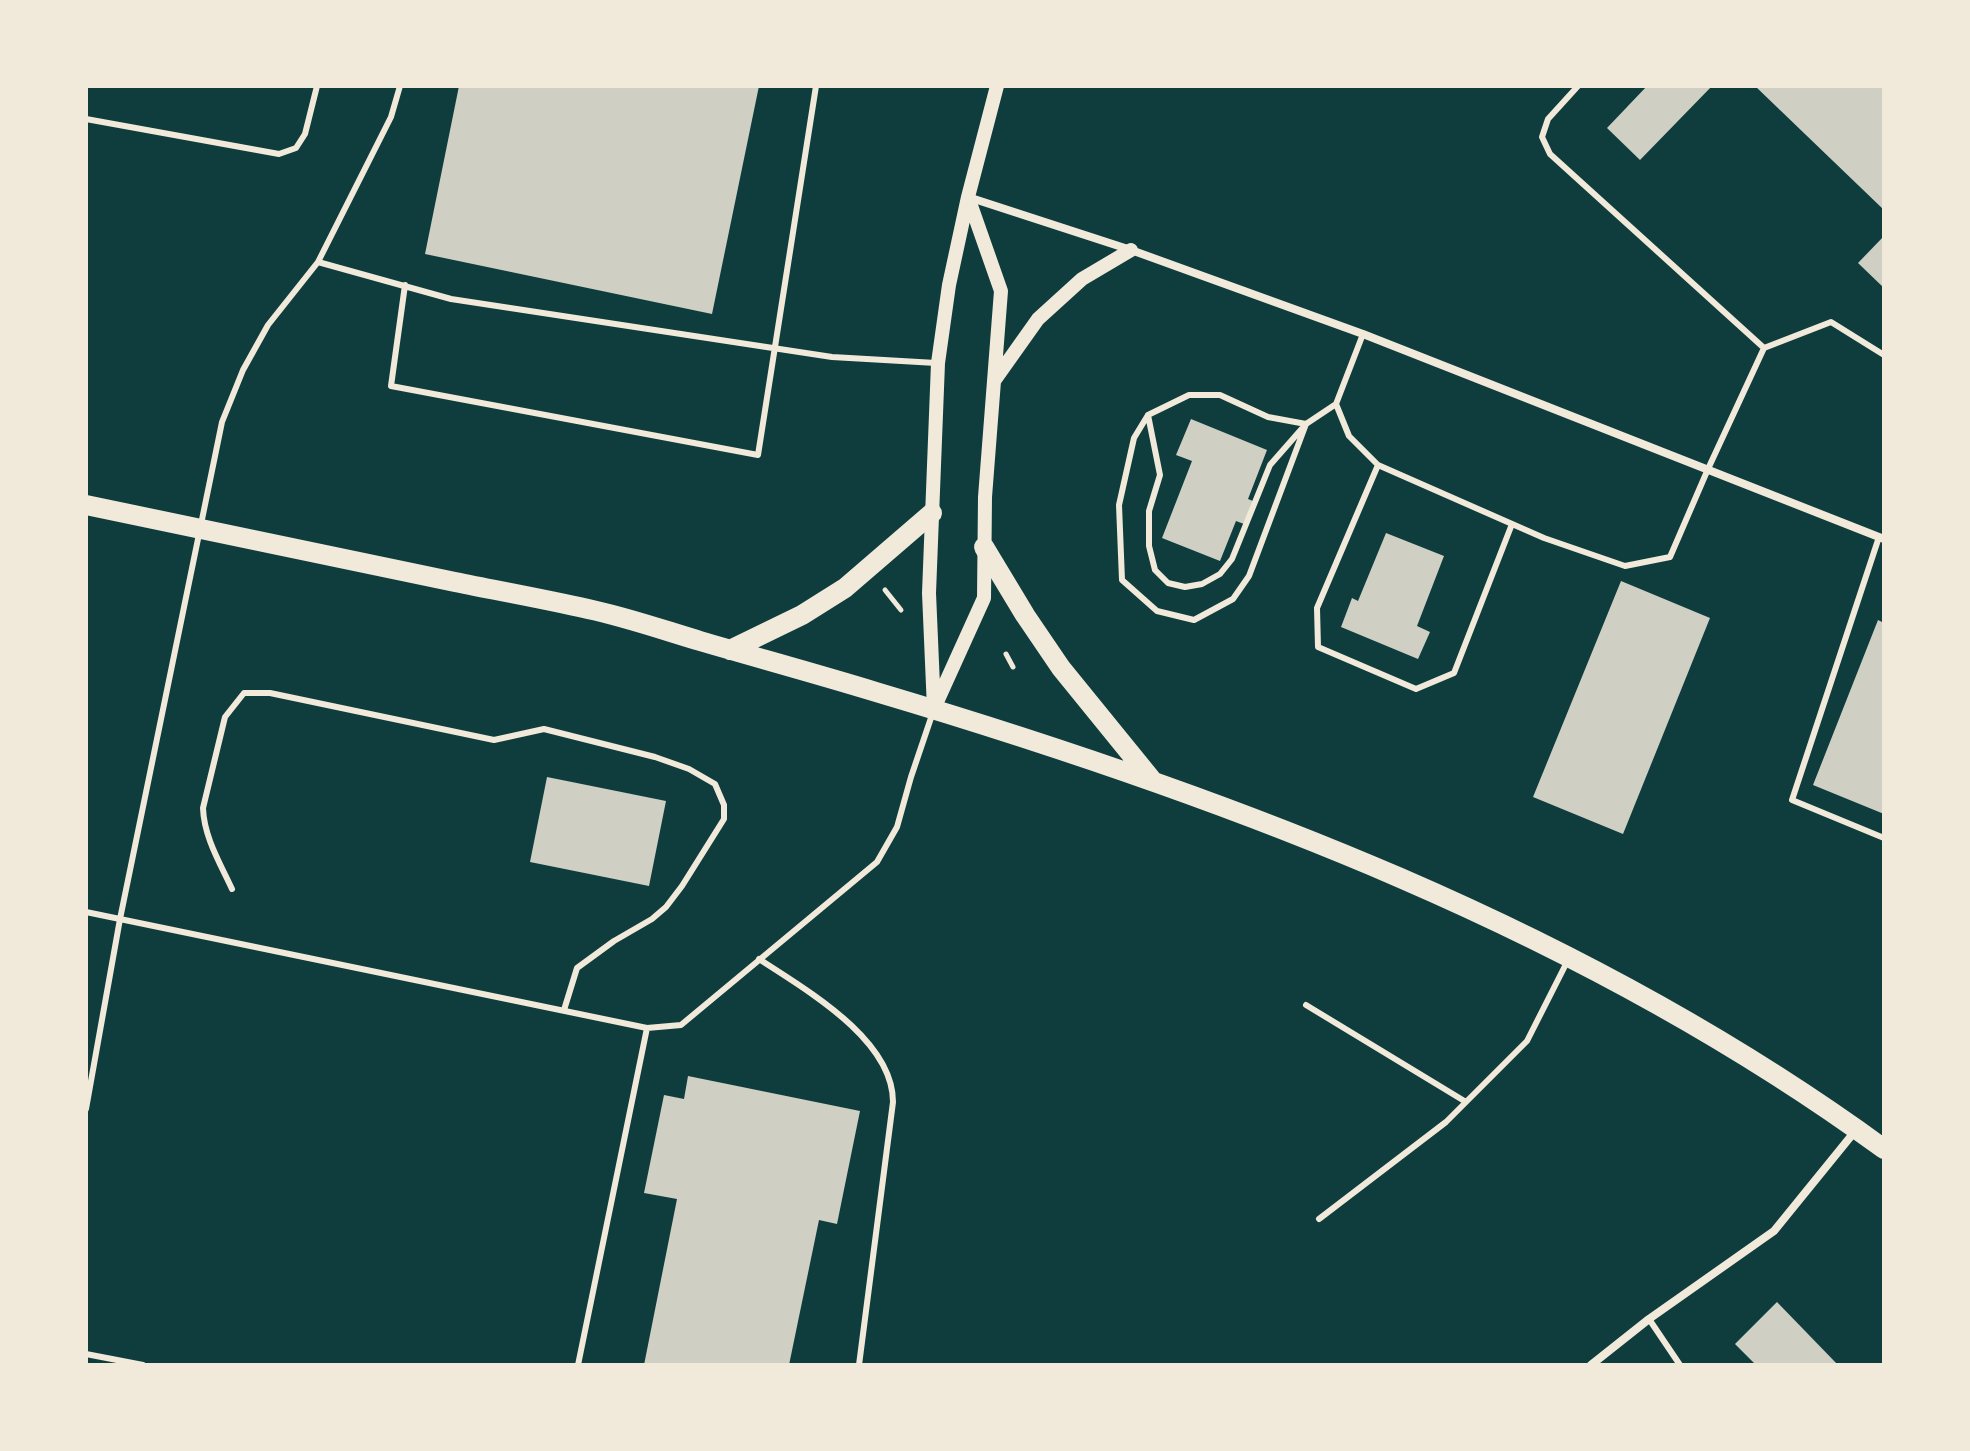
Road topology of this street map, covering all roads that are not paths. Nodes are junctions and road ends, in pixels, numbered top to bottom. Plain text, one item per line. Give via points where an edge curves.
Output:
1 (317, 86) edge
2 (400, 86) edge
3 (816, 86) edge
4 (997, 86) edge
5 (1578, 86) edge
6 (86, 119) edge
7 (968, 197) junction
8 (1131, 250) junction
9 (318, 262) junction
10 (405, 285) junction
11 (1363, 334) junction
12 (775, 348) junction
13 (1764, 348) junction
14 (1884, 355) edge
15 (938, 363) junction
16 (994, 381) junction
17 (1336, 404) junction
18 (1148, 415) junction
19 (1306, 424) junction
20 (1378, 465) junction
21 (1708, 469) junction
22 (86, 505) edge
23 (932, 513) junction
24 (1512, 524) junction
25 (199, 529) junction
26 (1882, 538) edge
27 (984, 547) junction
28 (730, 650) junction
29 (934, 709) junction
30 (1152, 780) junction
31 (1884, 838) edge
32 (232, 889) dead end
33 (86, 912) edge
34 (120, 919) junction
35 (1570, 957) junction
36 (759, 959) junction
37 (1306, 1005) dead end
38 (564, 1010) junction
39 (647, 1028) junction
40 (1466, 1102) junction
41 (86, 1109) edge
42 (1857, 1129) junction
43 (1884, 1149) edge
44 (1319, 1219) dead end
45 (1649, 1319) junction
46 (86, 1354) edge
47 (143, 1365) edge
48 (578, 1365) edge
49 (859, 1365) edge
50 (1591, 1365) edge
51 (1680, 1365) edge

1 - 6 lane via 305,134 296,148 279,154
2 - 9 lane via 391,117
3 - 12 lane
4 - 7 street
5 - 13 lane via 1548,119 1542,137 1550,154
7 - 8 street
7 - 15 street
7 - 16 street via 1001,291
8 - 11 street
8 - 16 street via 1082,279 1038,319
9 - 10 lane
9 - 25 lane via 268,325 243,370 222,422
10 - 12 lane via 451,299
10 - 12 lane via 391,386 758,455
11 - 17 lane
11 - 21 street
12 - 15 lane
13 - 14 lane via 1831,322
13 - 21 lane
15 - 23 street
16 - 27 street
17 - 19 lane
17 - 20 lane via 1349,436
18 - 19 lane via 1189,395 1220,395 1268,417
18 - 19 lane via 1160,475 1149,511 1149,546 1155,570 1168,583 1185,587 1220,574 1232,559 1270,465
18 - 19 lane via 1134,438 1119,505 1122,580 1157,611 1194,620 1233,599 1249,576
20 - 24 lane
20 - 24 lane via 1317,608 1318,647 1416,689 1454,673
21 - 24 lane via 1670,557 1625,566
21 - 26 street
22 - 25 main road
23 - 28 main road via 845,588
23 - 29 street
25 - 28 main road via 592,609
25 - 34 lane
26 - 31 lane via 1792,800
27 - 29 street via 984,598
27 - 30 main road via 1061,668
28 - 29 main road
29 - 30 main road
29 - 36 lane via 897,827 877,862
30 - 35 main road via 1416,884
32 - 38 lane via 208,836 203,808 225,717 244,693 270,693 494,740 544,729 655,757 715,784 724,819 682,886 652,919 577,968
33 - 34 lane
34 - 38 lane
34 - 41 lane
35 - 40 lane via 1527,1041
35 - 42 main road via 1709,1034
36 - 39 lane via 681,1025
36 - 49 lane via 837,1011 877,1057 893,1089
37 - 40 lane
38 - 39 lane
39 - 48 lane
40 - 44 lane
42 - 43 main road
42 - 45 street via 1774,1231
45 - 50 street
45 - 51 lane
46 - 47 lane

